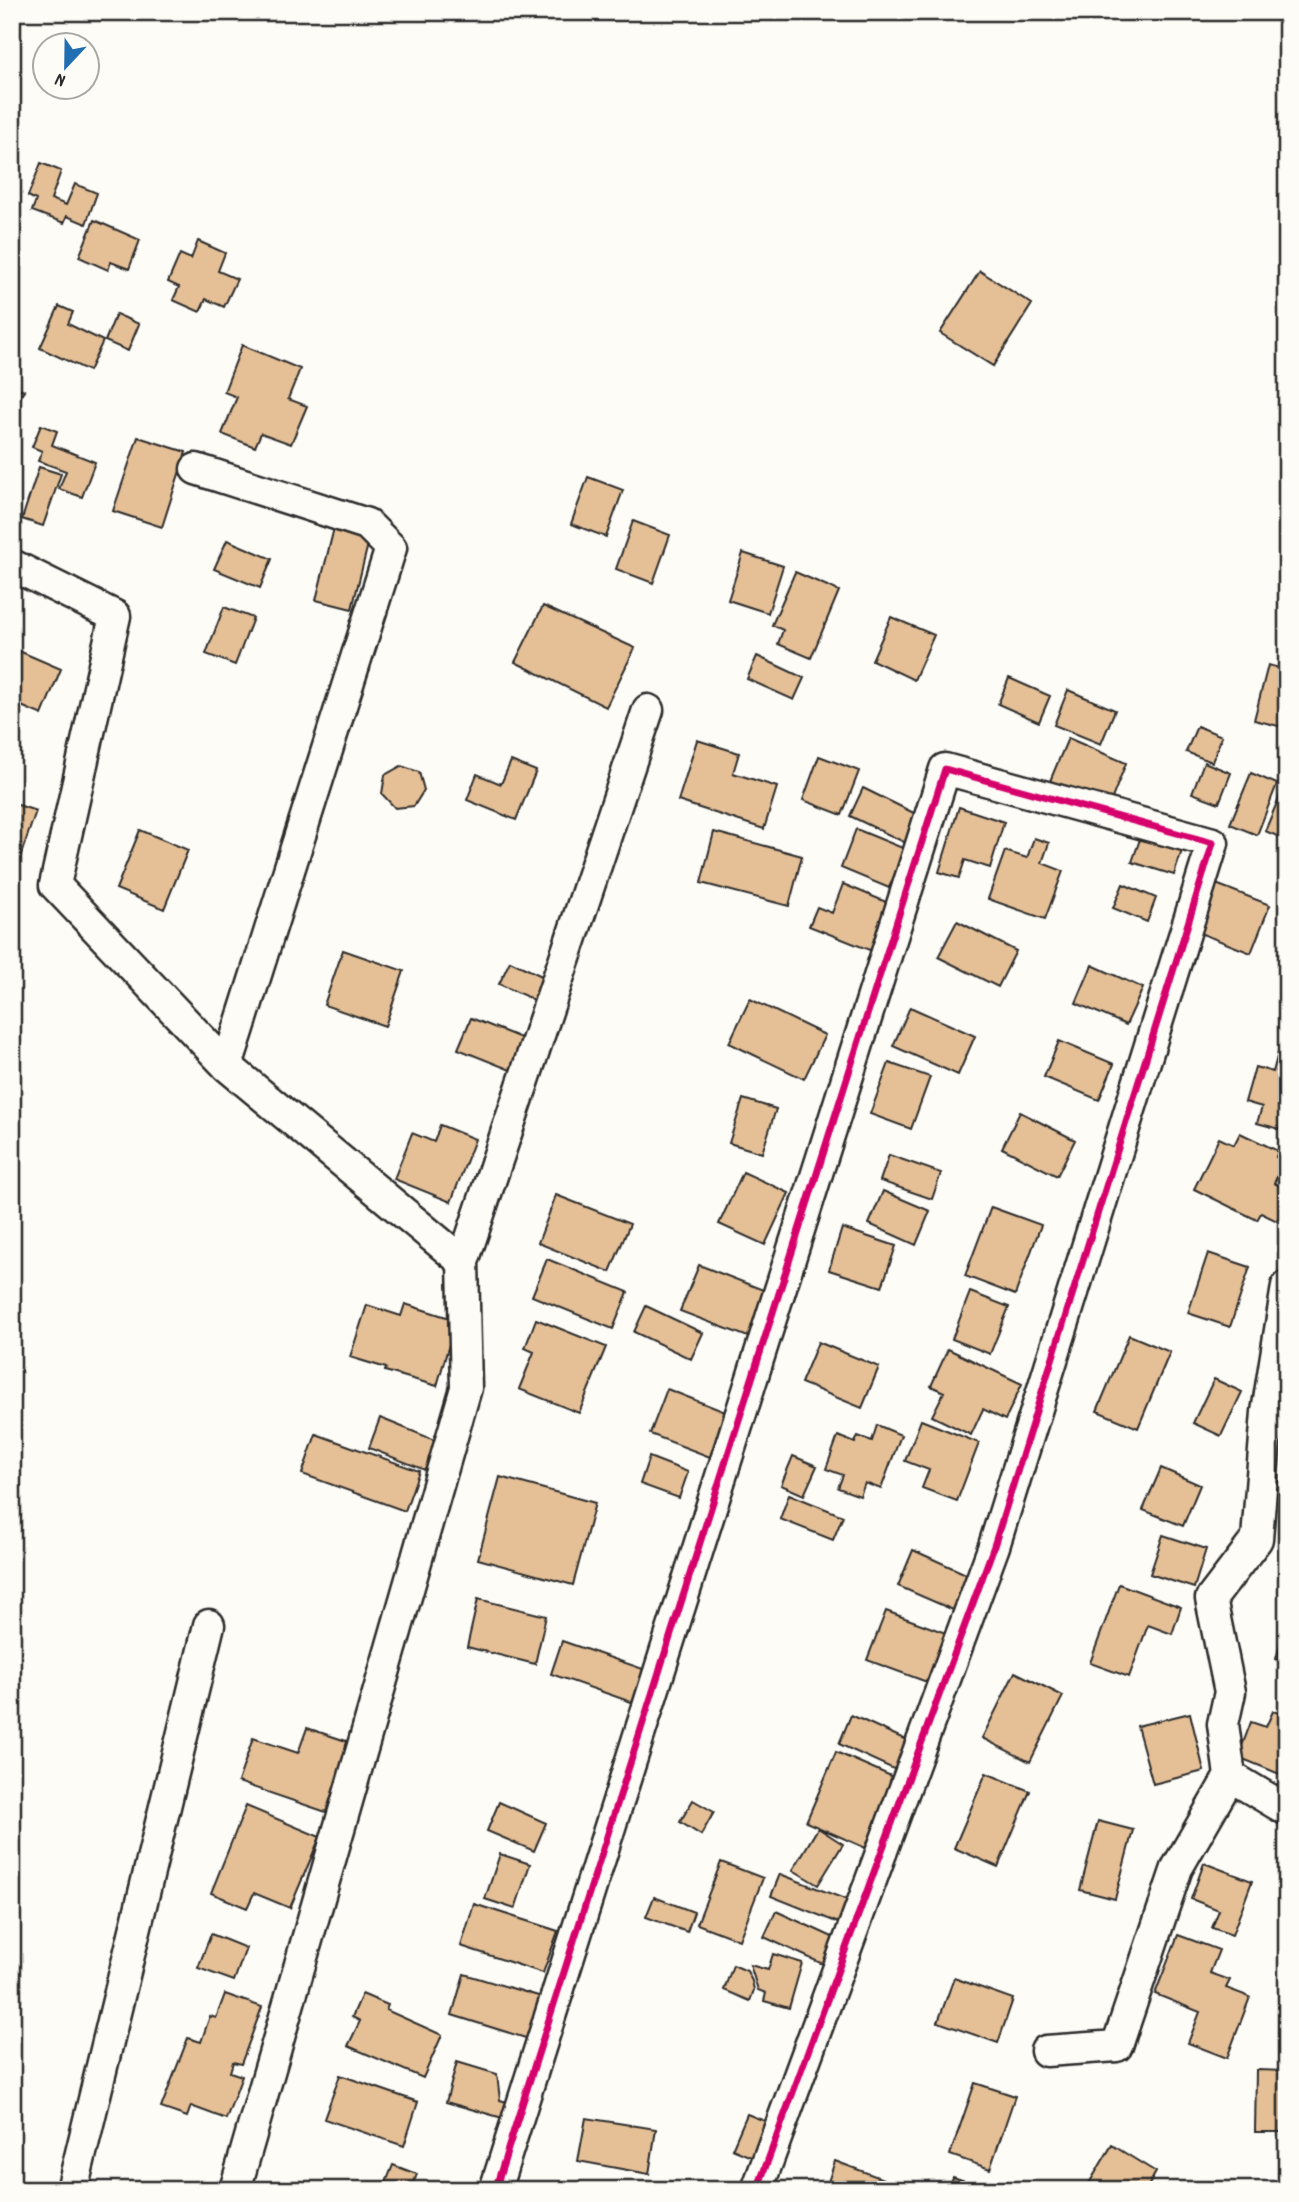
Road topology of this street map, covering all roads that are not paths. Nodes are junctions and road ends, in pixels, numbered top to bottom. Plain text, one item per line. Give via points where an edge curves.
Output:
1 (196, 468) dead end
2 (12, 565) edge
3 (648, 710) dead end
4 (227, 1066) junction
5 (463, 1262) junction
6 (1287, 1286) edge
7 (1277, 1416) edge
8 (209, 1625) dead end
9 (1230, 1776) junction
10 (1287, 1810) edge
11 (1046, 2050) dead end
12 (72, 2190) edge
13 (235, 2190) edge
14 (495, 2190) edge
15 (757, 2190) edge

1 - 4 street via 367,524 391,548
2 - 4 street via 115,616 55,885
3 - 5 street
4 - 5 street
5 - 13 street via 466,1388
6 - 7 street
7 - 9 street via 1257,1539 1211,1598 1230,1692 1223,1724
8 - 12 street
9 - 10 street
9 - 11 street via 1177,1868 1117,2046
14 - 15 street via 945,769 1213,844 994,1546

